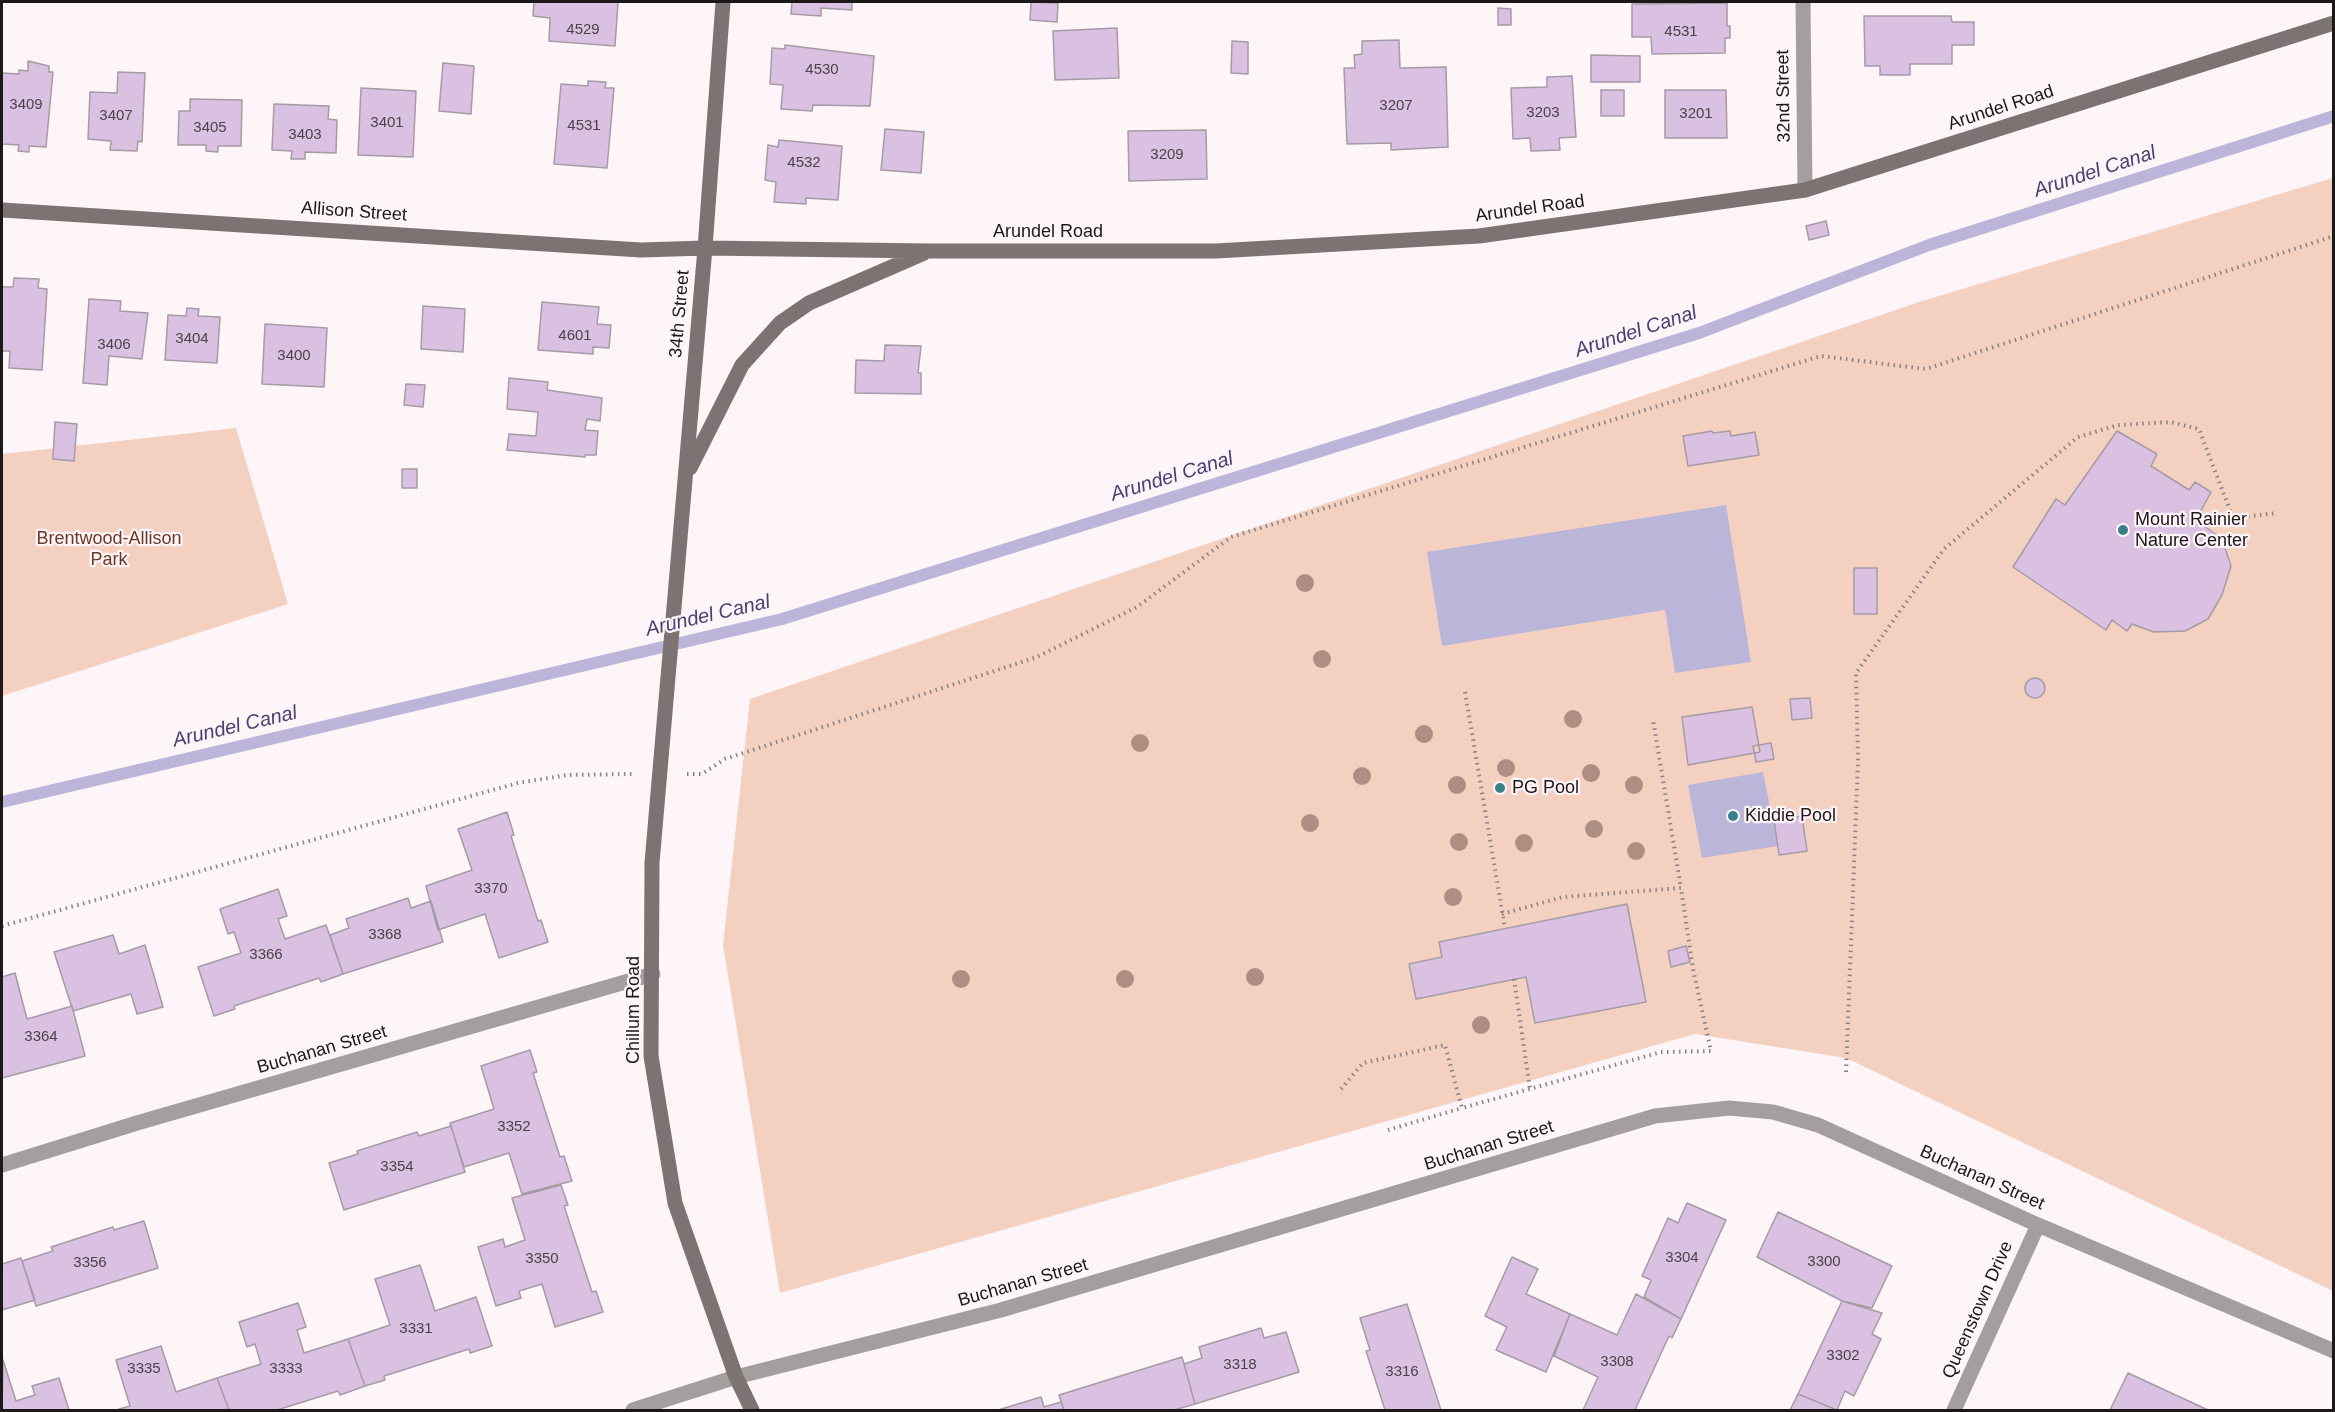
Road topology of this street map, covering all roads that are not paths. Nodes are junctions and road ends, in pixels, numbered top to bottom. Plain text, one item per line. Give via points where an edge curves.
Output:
1 (723, 2) edge
2 (1803, 2) edge
3 (2334, 22) edge
4 (1805, 190) junction
5 (2, 210) edge
6 (705, 248) junction
7 (929, 251) junction
8 (686, 477) junction
9 (673, 629) joint
10 (653, 974) junction
11 (2, 1165) edge
12 (2038, 1225) junction
13 (2334, 1351) edge
14 (735, 1377) junction
15 (633, 1410) edge
16 (752, 1410) edge
17 (1954, 1410) edge

1 - 6 street, 34th Street
2 - 4 street, 32nd Street
3 - 4 street, Arundel Road
4 - 7 street, Arundel Road via 1479,236 1216,251
5 - 6 street, Allison Street via 641,250
6 - 7 street, Arundel Road
6 - 8 street, 34th Street
7 - 8 street via 808,303 780,323 742,365
8 - 9 street, 34th Street
9 - 10 street, Chillum Road via 652,863
10 - 11 street, Buchanan Street
10 - 14 street, Chillum Road via 651,1056 675,1203
12 - 13 street, Buchanan Street
12 - 14 street, Buchanan Street via 1818,1125 1773,1112 1729,1108 1655,1116 1001,1310
12 - 17 street, Queenstown Drive
14 - 15 street, Buchanan Street
14 - 16 street, Chillum Road

